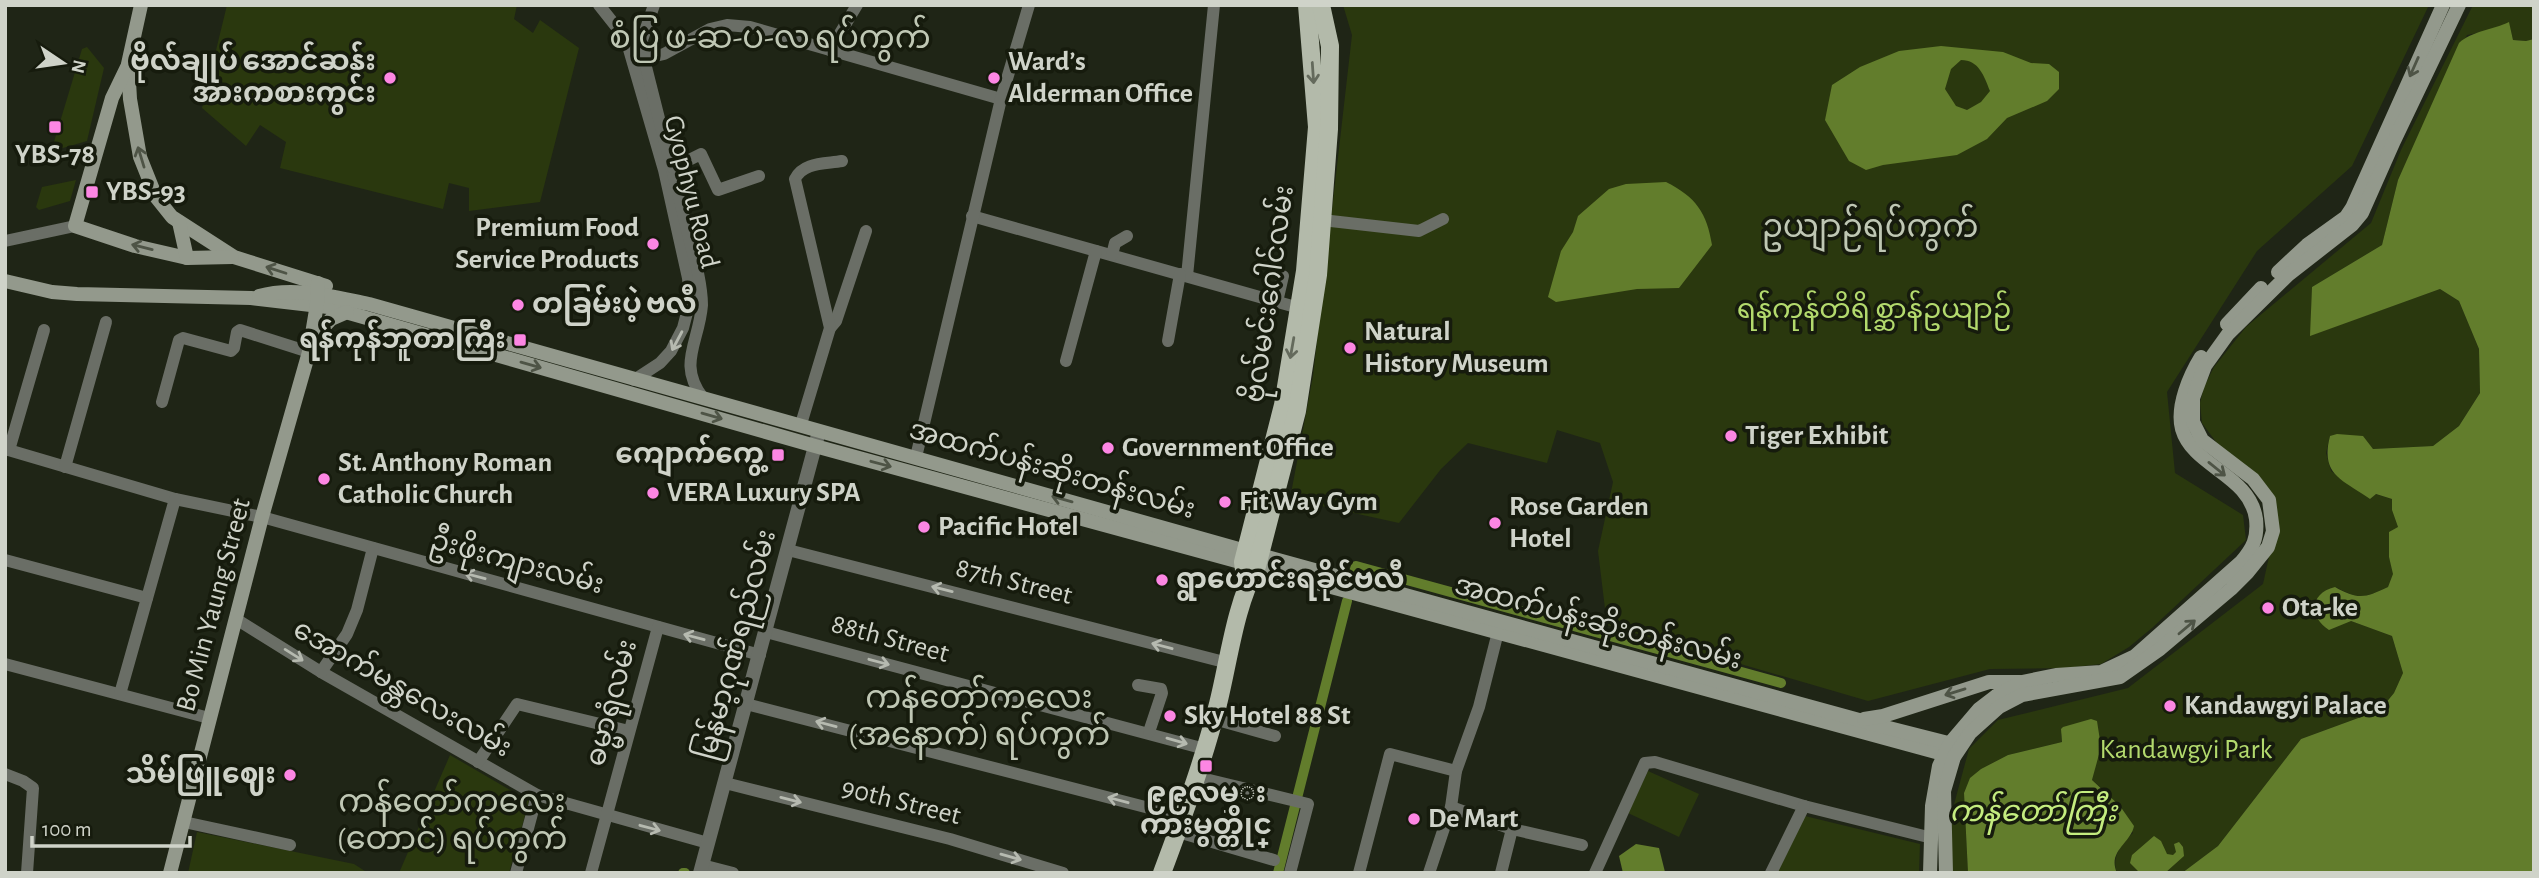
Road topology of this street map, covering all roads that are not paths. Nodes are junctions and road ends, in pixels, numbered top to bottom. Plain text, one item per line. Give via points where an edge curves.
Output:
1 (141, 5) edge
2 (599, 5) edge
3 (653, 5) edge
4 (857, 5) edge
5 (1029, 5) edge
6 (1214, 5) edge
7 (1307, 5) edge
8 (1321, 5) edge
9 (2443, 5) edge
10 (2459, 5) edge
11 (830, 50) junction
12 (638, 60) junction
13 (128, 64) junction
14 (1001, 99) junction
15 (842, 161) dead end
16 (673, 168) junction
17 (759, 176) dead end
18 (972, 216) junction
19 (1443, 219) dead end
20 (1322, 220) junction
21 (179, 222) junction
22 (75, 226) junction
23 (866, 231) dead end
24 (1127, 236) dead end
25 (5, 241) edge
26 (1096, 251) junction
27 (2307, 253) junction
28 (1111, 255) junction
29 (234, 257) junction
30 (187, 258) junction
31 (1184, 275) junction
32 (1283, 276) dead end
33 (5, 281) edge
34 (317, 294) junction
35 (1277, 302) junction
36 (1305, 302) junction
37 (347, 312) junction
38 (106, 322) dead end
39 (830, 328) junction
40 (44, 330) dead end
41 (1168, 341) dead end
42 (310, 346) junction
43 (1066, 361) dead end
44 (634, 380) junction
45 (703, 398) junction
46 (162, 402) dead end
47 (801, 425) junction
48 (819, 430) junction
49 (815, 446) junction
50 (7, 450) edge
51 (916, 457) junction
52 (65, 467) junction
53 (992, 486) junction
54 (175, 499) junction
55 (2271, 510) junction
56 (2255, 514) junction
57 (262, 517) junction
58 (373, 548) junction
59 (788, 550) junction
60 (1251, 558) junction
61 (5, 560) edge
62 (147, 598) junction
63 (236, 619) junction
64 (658, 627) junction
65 (1500, 627) junction
66 (766, 632) junction
67 (760, 655) junction
68 (1228, 663) junction
69 (5, 664) edge
70 (321, 672) junction
71 (2057, 681) junction
72 (2022, 682) junction
73 (1138, 685) dead end
74 (120, 694) junction
75 (746, 704) junction
76 (1810, 712) junction
77 (209, 718) junction
78 (1214, 719) junction
79 (1858, 720) junction
80 (629, 732) junction
81 (1149, 732) junction
82 (1275, 736) dead end
83 (1205, 749) junction
84 (1952, 750) junction
85 (478, 762) junction
86 (1457, 771) junction
87 (5, 774) edge
88 (1197, 777) junction
89 (725, 783) junction
90 (537, 795) junction
91 (1804, 806) junction
92 (1451, 807) junction
93 (606, 816) junction
94 (184, 822) junction
95 (1181, 825) junction
96 (1512, 829) junction
97 (1932, 838) junction
98 (708, 843) junction
99 (290, 845) dead end
100 (1582, 845) dead end
101 (1274, 860) dead end
102 (701, 869) edge
103 (27, 873) edge
104 (170, 873) edge
105 (516, 873) edge
106 (591, 873) edge
107 (733, 873) edge
108 (1063, 873) edge
109 (1162, 873) edge
110 (1290, 873) edge
111 (1359, 873) edge
112 (1429, 873) edge
113 (1500, 873) edge
114 (1595, 873) edge
115 (1771, 873) edge
116 (1930, 873) edge
117 (1945, 873) edge

1 - 13 main road
2 - 12 street, Gyophyu Road
3 - 12 street, Gyophyu Road
4 - 11 street
5 - 14 street
6 - 31 street
7 -> 36 main road, ဗိုလ်မင်းဂေါင်လမ်း via 1317,127
8 - 20 main road via 1330,46
9 -> 27 main road via 2352,208
10 - 27 main road via 2362,213 2352,225
11 - 12 street via 727,25 654,58
11 - 14 street
12 - 16 street, Gyophyu Road
12 -> 44 street, Gyophyu Road via 690,301 671,351
21 -> 13 main road via 156,197 140,157
13 - 22 main road via 112,98
14 - 18 street
15 - 39 street via 811,165 795,179
16 - 17 street via 701,154 718,190
16 - 45 street, Gyophyu Road via 702,303 688,366 693,386
18 - 26 street
18 - 51 street
19 - 20 street via 1419,231
20 - 36 main road
21 - 29 main road
21 - 30 main road
22 - 25 street
30 -> 22 main road
23 - 39 street
24 - 28 street via 1115,243
26 - 28 street
26 - 43 street
27 - 55 main road via 2228,334 2205,366 2193,398 2193,422 2202,440 2253,479
27 -> 56 main road via 2239,309 2203,353 2192,371 2181,411 2182,429 2191,444 2241,488
28 - 31 street
29 - 30 main road
34 -> 29 main road
31 - 35 street
31 - 41 street
32 - 35 street
33 - 34 main road, အထက်ပန်းဆိုးတန်းလမ်း via 77,294 248,298
34 - 37 main road, အထက်ပန်းဆိုးတန်းလမ်း
34 - 42 main road, Bo Min Yaung Street
34 - 44 main road, အထက်ပန်းဆိုးတန်းလမ်း via 369,304
35 - 36 street
36 -> 60 main road, ဗိုလ်မင်းဂေါင်လမ်း
36 - 60 main road via 1297,411 1275,496
37 - 42 main road via 331,319
37 -> 49 main road, အထက်ပန်းဆိုးတန်းလမ်း
38 - 52 street
39 - 47 street
40 - 50 street
42 - 46 street via 240,330 230,351 183,338
42 - 57 main road, Bo Min Yaung Street
44 - 45 main road, အထက်ပန်းဆိုးတန်းလမ်း
45 - 47 main road, အထက်ပန်းဆိုးတန်းလမ်း
47 - 48 main road, အထက်ပန်းဆိုးတန်းလမ်း
48 - 49 street, မြန်မာ့ဂုဏ်ရည်လမ်း
48 - 51 main road, အထက်ပန်းဆိုးတန်းလမ်း
49 -> 53 main road, အထက်ပန်းဆိုးတန်းလမ်း
49 - 59 street, မြန်မာ့ဂုဏ်ရည်လမ်း
50 - 52 street, ဦးဖိုးကျားလမ်း
51 - 53 main road, အထက်ပန်းဆိုးတန်းလမ်း
52 - 54 street, ဦးဖိုးကျားလမ်း
53 - 60 main road, အထက်ပန်းဆိုးတန်းလမ်း
54 - 57 street, ဦးဖိုးကျားလမ်း
54 - 62 street
55 - 56 main road
71 -> 55 main road via 2097,683 2120,677 2160,649 2259,559 2273,531
56 - 71 main road via 2253,548 2135,656 2101,672
57 - 58 street, ဦးဖိုးကျားလမ်း
57 - 63 main road, Bo Min Yaung Street
64 -> 58 street, ဦးဖိုးကျားလမ်း
58 - 70 street via 347,634
59 - 66 street, မြန်မာ့ဂုဏ်ရည်လမ်း
68 -> 59 street, 87th Street
60 - 65 main road, အထက်ပန်းဆိုးတန်းလမ်း
60 - 68 main road
61 - 62 street
62 - 74 street
63 -> 70 street, အောက်မန္တလေးလမ်း
63 - 77 main road, Bo Min Yaung Street
67 -> 64 street, ဦးဖိုးကျားလမ်း
64 - 80 street, ဓမ္မာရုံလမ်း
65 - 76 main road, အထက်ပန်းဆိုးတန်းလမ်း
65 - 86 street
66 - 67 street, မြန်မာ့ဂုဏ်ရည်လမ်း
66 -> 81 street, 88th Street
67 - 75 street, မြန်မာ့ဂုဏ်ရည်လမ်း
68 - 78 main road
69 - 74 street
70 - 85 street, အောက်မန္တလေးလမ်း
71 - 72 main road
71 - 84 main road via 2000,707
72 -> 79 main road via 1989,682
72 - 84 main road via 1979,709
73 - 81 street via 1163,693
74 - 77 street
75 - 89 street, မြန်မာ့ဂုဏ်ရည်လမ်း
95 -> 75 street
76 - 79 main road, အထက်ပန်းဆိုးတန်းလမ်း
76 - 84 main road, အထက်ပန်းဆိုးတန်းလမ်း
77 - 94 main road, Bo Min Yaung Street
78 - 82 street
78 - 83 main road
79 - 84 main road, အထက်ပန်းဆိုးတန်းလမ်း
80 - 85 street via 517,704
80 - 93 street, ဓမ္မာရုံလမ်း
81 -> 83 street, 88th Street
83 - 88 main road
84 - 97 main road via 1934,788
84 - 117 main road via 1944,791
85 - 90 street, အောက်မန္တလေးလမ်း
86 - 92 street
86 - 111 street via 1390,754
87 - 103 street via 33,788
88 - 95 main road
88 - 110 street via 1308,804
89 - 98 street, မြန်မာ့ဂုဏ်ရည်လမ်း
89 -> 108 street, 90th Street via 950,839
90 - 93 street, အောက်မန္တလေးလမ်း
90 - 105 street
91 - 97 street
91 - 114 street via 1655,762 1645,763
91 - 115 street
92 - 96 street
92 - 112 street
93 -> 98 street, အောက်မန္တလေးလမ်း
93 - 106 street, ဓမ္မာရုံလမ်း
94 - 99 street
94 - 104 main road, Bo Min Yaung Street
95 - 101 street
95 - 109 main road
96 - 100 street
96 - 113 street
97 - 116 main road
98 - 102 street, မြန်မာ့ဂုဏ်ရည်လမ်း
102 - 107 street

